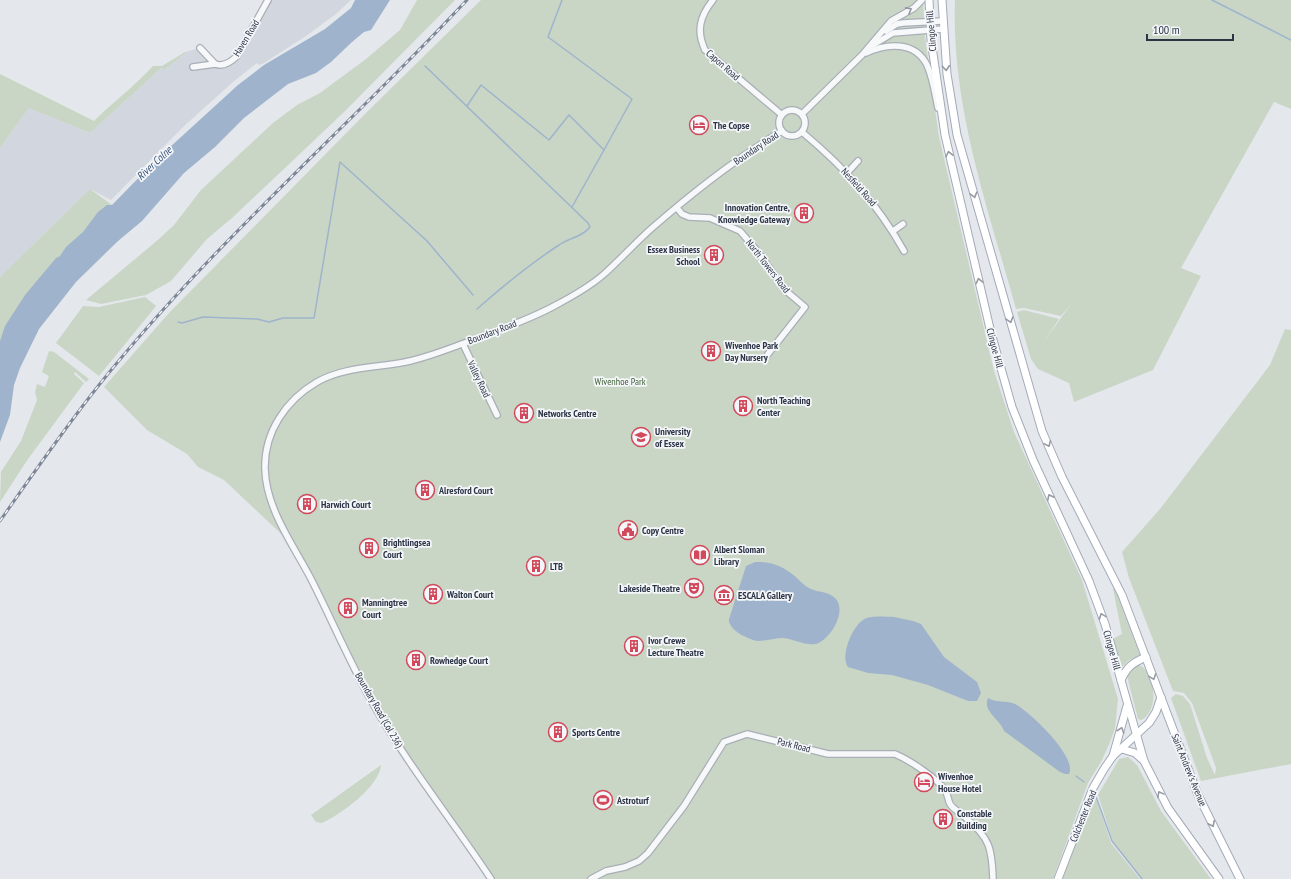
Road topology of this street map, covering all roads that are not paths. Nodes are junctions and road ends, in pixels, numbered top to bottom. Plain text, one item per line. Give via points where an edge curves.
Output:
1 (268, 0) edge
2 (713, 0) edge
3 (922, 0) edge
4 (929, 0) edge
5 (942, 0) edge
6 (942, 21) junction
7 (929, 22) junction
8 (943, 29) junction
9 (930, 30) junction
10 (876, 38) junction
11 (869, 47) junction
12 (200, 48) dead end
13 (862, 55) junction
14 (215, 64) junction
15 (193, 66) dead end
16 (735, 76) junction
17 (731, 81) dead end
18 (782, 114) junction
19 (802, 114) junction
20 (782, 131) junction
21 (802, 132) junction
22 (945, 135) junction
23 (858, 161) dead end
24 (847, 173) junction
25 (677, 208) junction
26 (903, 224) dead end
27 (893, 232) junction
28 (904, 251) dead end
29 (463, 344) junction
30 (768, 354) dead end
31 (497, 415) dead end
32 (285, 531) joint
33 (1146, 657) junction
34 (1121, 680) junction
35 (1161, 697) junction
36 (1128, 704) junction
37 (1136, 734) junction
38 (1122, 749) junction
39 (1113, 756) junction
40 (1144, 761) junction
41 (491, 879) edge
42 (591, 879) edge
43 (993, 879) edge
44 (1058, 879) edge
45 (1219, 879) edge
46 (1240, 879) edge

1 - 14 street, Haven Road via 237,56 224,64
2 - 16 street, Capon Road via 700,23 700,39 705,50
10 -> 3 street via 891,21 914,8
4 - 7 main road, Clingoe Hill
5 - 6 main road, Clingoe Hill
6 - 7 street
6 - 8 main road
7 - 9 main road, Clingoe Hill
7 - 10 street via 897,24
8 - 9 street
8 -> 33 main road, Clingoe Hill via 957,135 1042,431 1119,589
9 - 11 street via 893,33
9 - 22 main road, Clingoe Hill
10 - 11 street
11 - 13 street
12 - 14 street
13 - 19 street
13 - 22 street via 893,45 914,50 929,71
14 - 15 street, Haven Road
16 - 17 street
16 - 18 street, Capon Road
18 - 19 street via 790,110
18 - 20 street via 779,122
19 - 21 street via 805,123
20 - 21 street via 792,135
20 - 25 street, Boundary Road via 725,169
21 - 24 street, Nesfield Road
34 -> 22 main road, Clingoe Hill via 1089,581 1033,460 1012,407 991,333
23 - 24 street
24 - 27 street, Nesfield Road via 871,200
25 - 29 street, Boundary Road via 591,285 553,307
25 - 30 street, North Towers Road via 689,217 710,218 740,231 785,290 805,307
26 - 27 street
27 - 28 street, Nesfield Road
29 - 31 street, Valley Road
29 - 32 street, Boundary Road via 412,360 332,375 314,384 290,403 280,416 270,438 265,468 269,496
32 - 41 street, Boundary Road (Col 236) via 380,716
33 - 34 main road via 1131,663
33 -> 35 main road, Saint Andrew's Avenue
34 - 36 main road
35 - 37 main road, Colchester Road via 1153,718
35 -> 46 main road, Saint Andrew's Avenue via 1198,796
36 - 37 main road
39 -> 36 main road, Colchester Road
37 - 38 main road, Colchester Road
37 - 40 main road
38 - 39 main road, Colchester Road
38 - 40 main road via 1135,753
39 - 44 main road, Colchester Road via 1093,788
45 -> 40 main road via 1168,808
42 - 43 street, Park Road via 606,871 624,867 648,853 684,806 724,742 747,734 828,754 895,754 905,758 946,791 950,804 983,833 990,847

